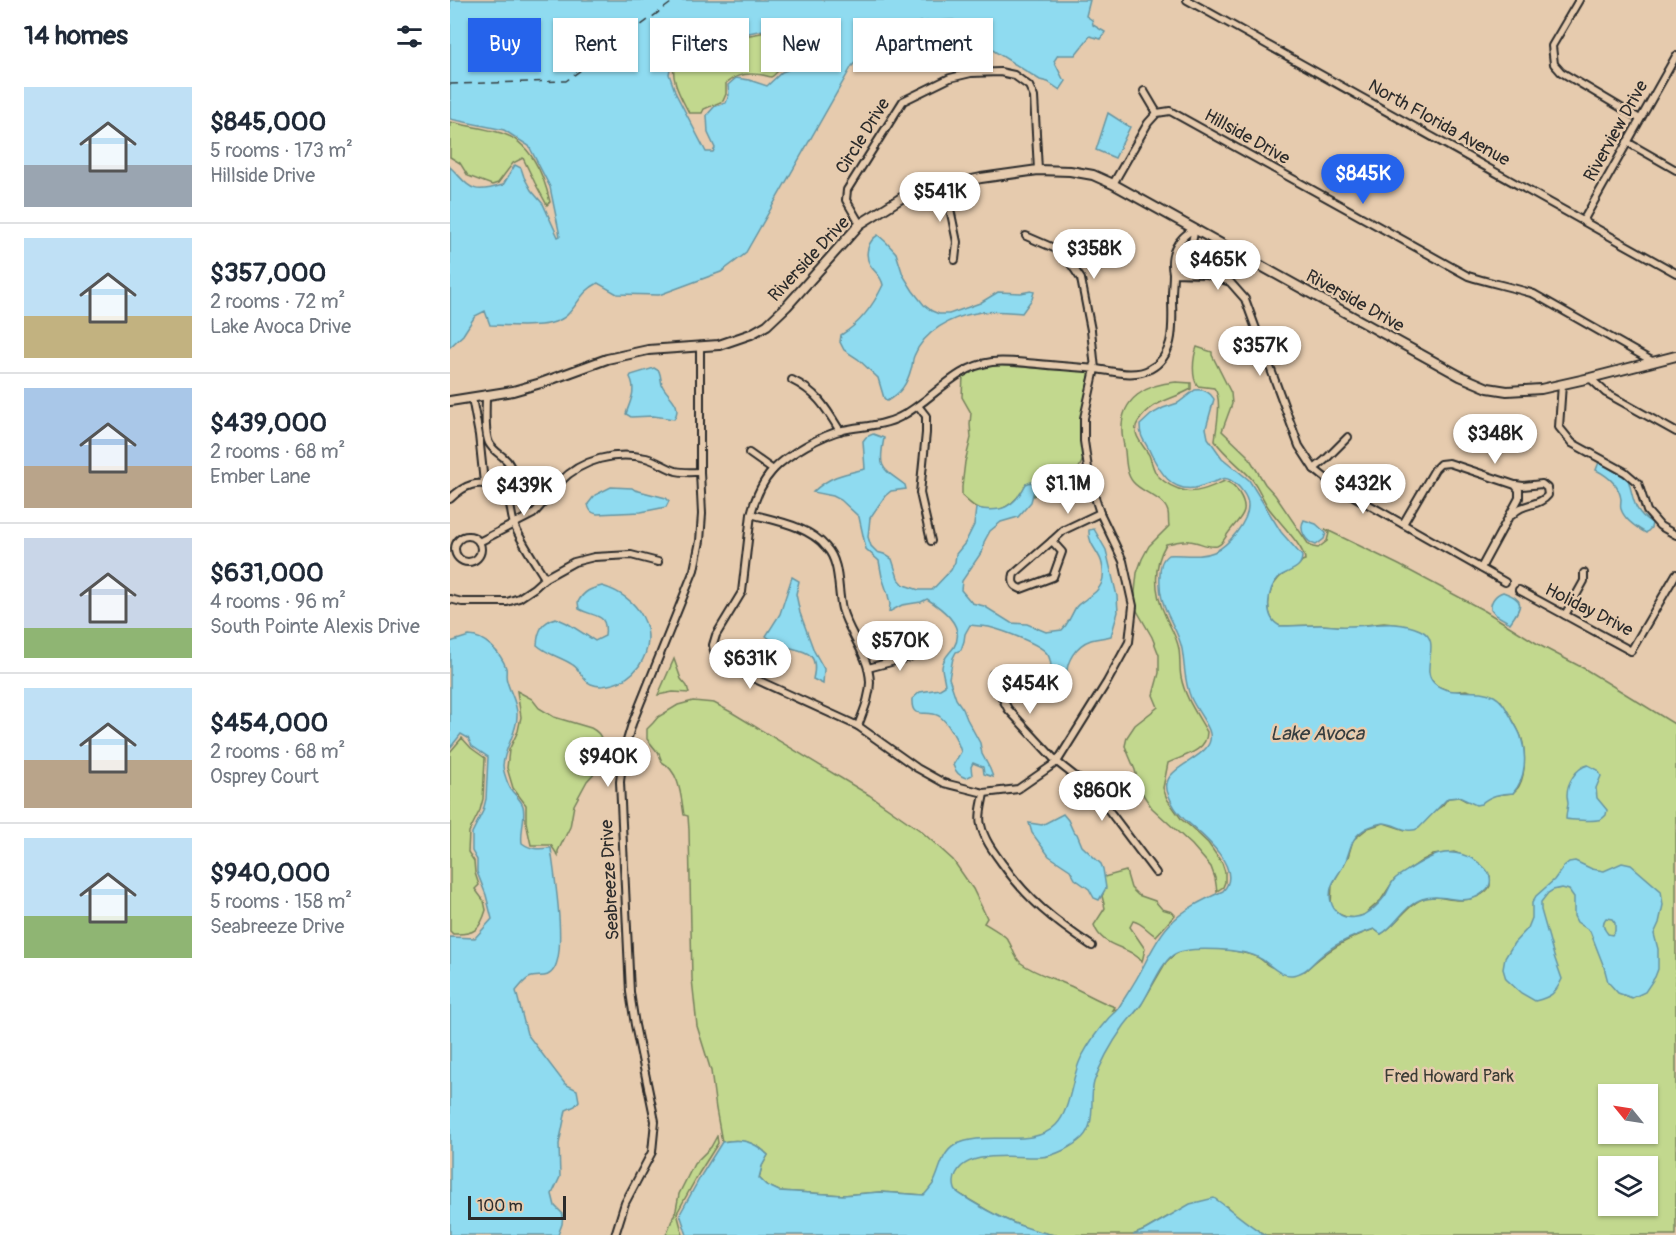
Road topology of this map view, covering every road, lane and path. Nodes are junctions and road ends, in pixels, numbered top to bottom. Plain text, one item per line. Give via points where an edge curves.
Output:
1 (1187, 0) edge
2 (1579, 0) edge
3 (1676, 56) edge
4 (1669, 68) junction
5 (1676, 72) edge
6 (1144, 91) dead end
7 (1157, 113) junction
8 (1640, 119) junction
9 (1627, 142) junction
10 (1038, 170) junction
11 (1676, 170) edge
12 (1113, 184) junction
13 (945, 185) junction
14 (1583, 221) junction
15 (860, 224) junction
16 (1194, 229) junction
17 (1026, 236) dead end
18 (955, 260) dead end
19 (1173, 273) junction
20 (1676, 273) edge
21 (700, 346) junction
22 (1676, 356) edge
23 (1652, 362) junction
24 (1095, 369) junction
25 (1590, 378) junction
26 (792, 380) dead end
27 (1562, 384) junction
28 (486, 395) junction
29 (472, 398) junction
30 (450, 400) edge
31 (919, 406) junction
32 (840, 431) junction
33 (1676, 432) edge
34 (1348, 437) dead end
35 (749, 453) dead end
36 (1314, 469) junction
37 (773, 470) junction
38 (700, 472) junction
39 (484, 483) junction
40 (1515, 484) junction
41 (450, 499) edge
42 (509, 501) junction
43 (1100, 513) junction
44 (751, 514) junction
45 (1506, 522) junction
46 (1403, 524) junction
47 (514, 525) junction
48 (1676, 535) edge
49 (931, 541) dead end
50 (1052, 541) junction
51 (479, 542) junction
52 (658, 562) dead end
53 (1480, 567) junction
54 (1584, 573) dead end
55 (1676, 574) edge
56 (545, 578) junction
57 (1505, 582) dead end
58 (1519, 590) dead end
59 (450, 599) edge
60 (1565, 615) junction
61 (916, 651) dead end
62 (868, 668) junction
63 (993, 674) dead end
64 (858, 726) junction
65 (1057, 762) junction
66 (984, 793) junction
67 (1156, 873) dead end
68 (1092, 946) dead end
69 (615, 1235) edge

1 - 14 street, North Florida Avenue
2 - 8 street via 1552,46 1554,64
3 - 4 street, Riverview Drive
4 - 5 street
4 - 8 street, Riverview Drive
6 - 7 street
7 - 12 street
7 - 23 street, Hillside Drive via 1170,111 1468,276 1534,294
8 - 9 street, Riverview Drive
9 - 11 street
9 - 14 street, Riverview Drive
10 - 12 street, Riverside Drive via 1093,175
10 - 13 street, Riverside Drive
10 - 15 street, Circle Drive via 1034,97 1029,86 1014,75 1000,72 971,72 950,78 903,101 847,190 846,200
12 - 16 street, Riverside Drive
13 - 15 street, Riverside Drive via 903,198
13 - 18 street via 957,242
14 - 20 street, North Florida Avenue
15 - 21 street, Riverside Drive via 767,325 735,340
16 - 19 street via 1194,241
16 - 19 street via 1182,236 1170,260
16 - 27 street, Riverside Drive via 1474,383 1507,391
17 - 24 street via 1063,252 1081,279
19 - 24 street via 1171,341 1160,362 1138,374
19 - 36 street via 1207,274 1230,282 1245,299 1299,446
21 - 28 street, Riverside Drive via 607,358 541,384
21 - 38 street, Seabreeze Drive
22 - 23 street, Riverside Drive
23 - 25 street, Riverside Drive
24 - 31 street via 995,362 977,365 956,375
24 - 43 street via 1084,418 1084,441 1090,482
25 - 27 street, Riverside Drive
25 - 33 street via 1606,393
26 - 32 street via 823,402
27 - 48 street via 1559,427 1572,443 1638,483 1647,511 1660,526
28 - 29 street, Riverside Drive
28 - 42 street via 489,443 513,471
29 - 30 street, Riverside Drive
29 - 39 street
31 - 32 street via 897,418
31 - 49 street via 926,416 920,493
32 - 37 street via 803,446
34 - 36 street
35 - 37 street
36 - 46 street
37 - 44 street
38 - 47 street via 675,471 628,455 611,456 578,468 561,481 533,514
38 - 69 street, Seabreeze Drive via 702,514 694,570 623,754 620,782 630,992 655,1121 652,1152 625,1203
39 - 41 street via 461,489
39 - 42 street via 505,493
40 - 45 street via 1519,498
40 - 45 street via 1542,484 1548,495 1542,501 1519,508
40 - 46 street via 1449,463 1440,464
42 - 47 street
43 - 50 street via 1064,530
43 - 65 street via 1123,561 1133,606 1129,642
44 - 62 street via 795,527 826,546 835,564 842,608
44 - 64 street via 742,592 713,645 718,662
45 - 53 street
46 - 53 street
47 - 51 street
47 - 56 street
50 - 50 street via 1014,574 1013,585 1021,589 1053,577 1062,552
51 - 51 street via 463,536 455,544 457,557 462,561 475,560 481,548
52 - 56 street via 631,555 594,556
53 - 57 street
54 - 60 street
55 - 60 street, Holiday Drive via 1631,651
56 - 59 street via 519,598 507,602
58 - 60 street, Holiday Drive
61 - 62 street via 910,657
62 - 64 street via 869,696
63 - 65 street via 1008,709
64 - 66 street via 944,783
65 - 66 street via 1018,789
65 - 67 street via 1095,792
66 - 68 street via 980,824 990,847 1016,884 1063,927

